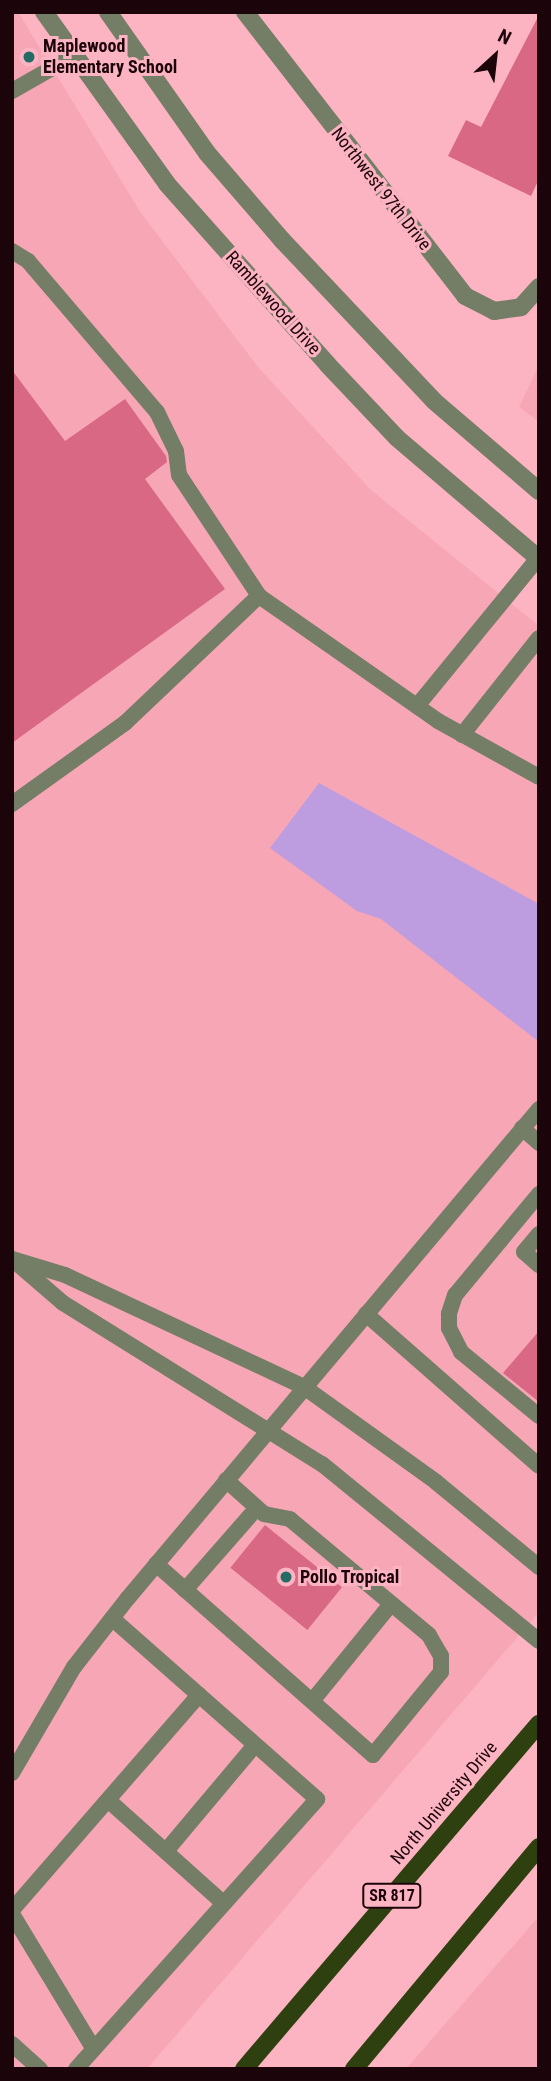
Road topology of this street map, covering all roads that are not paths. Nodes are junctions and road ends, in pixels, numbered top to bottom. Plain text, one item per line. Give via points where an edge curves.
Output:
1 (108, 12) edge
2 (245, 12) edge
3 (49, 14) edge
4 (75, 55) junction
5 (12, 91) edge
6 (12, 251) edge
7 (539, 287) edge
8 (539, 491) edge
9 (538, 558) edge
10 (259, 596) junction
11 (539, 638) edge
12 (417, 706) junction
13 (462, 735) junction
14 (539, 777) edge
15 (12, 804) edge
16 (539, 1109) edge
17 (522, 1128) junction
18 (539, 1143) edge
19 (539, 1194) edge
20 (539, 1234) edge
21 (12, 1259) edge
22 (539, 1265) edge
23 (366, 1314) junction
24 (304, 1387) junction
25 (539, 1416) edge
26 (268, 1428) junction
27 (539, 1466) edge
28 (226, 1479) junction
29 (256, 1509) junction
30 (156, 1564) junction
31 (539, 1567) edge
32 (185, 1590) junction
33 (391, 1604) junction
34 (112, 1618) junction
35 (539, 1641) edge
36 (199, 1695) junction
37 (313, 1700) junction
38 (539, 1724) edge
39 (255, 1745) junction
40 (12, 1773) edge
41 (108, 1800) junction
42 (539, 1847) edge
43 (166, 1851) junction
44 (223, 1903) junction
45 (12, 1912) edge
46 (12, 2044) edge
47 (93, 2048) junction
48 (40, 2069) edge
49 (76, 2069) edge
50 (244, 2069) edge
51 (355, 2069) edge

1 - 8 street via 207,153 282,240 433,401
2 - 7 street, Northwest 97th Drive via 465,296 494,311 521,307
3 - 4 street, Ramblewood Drive
4 - 5 lane
4 - 9 street, Ramblewood Drive via 167,184 328,365 397,438
6 - 10 lane via 28,261 157,412 176,452 179,475
9 - 12 lane
10 - 12 lane
10 - 15 lane via 125,723
11 - 13 lane
12 - 13 lane
13 - 14 lane
16 - 17 lane
17 - 18 lane
17 - 23 lane
19 - 25 lane via 454,1296 449,1314 449,1328 461,1352
20 - 22 lane via 524,1252
21 - 24 lane via 65,1275
21 - 26 lane via 63,1303
23 - 24 lane
23 - 27 lane
24 - 26 lane
24 - 31 lane via 436,1482
26 - 28 lane
26 - 35 lane via 382,1510
28 - 29 lane
28 - 30 lane
29 - 32 lane
29 - 33 lane via 290,1519
30 - 32 lane
30 - 34 lane
32 - 37 lane
33 - 37 lane
33 - 37 lane via 429,1635 441,1656 441,1672 373,1755
34 - 36 lane
34 - 40 lane via 74,1667
36 - 39 lane
36 - 41 lane
38 - 50 main road, North University Drive / SR 817
39 - 43 lane
39 - 44 lane via 317,1799
41 - 43 lane
41 - 45 lane
42 - 51 main road
43 - 44 lane
44 - 47 lane
45 - 47 lane
46 - 48 lane
47 - 49 lane

